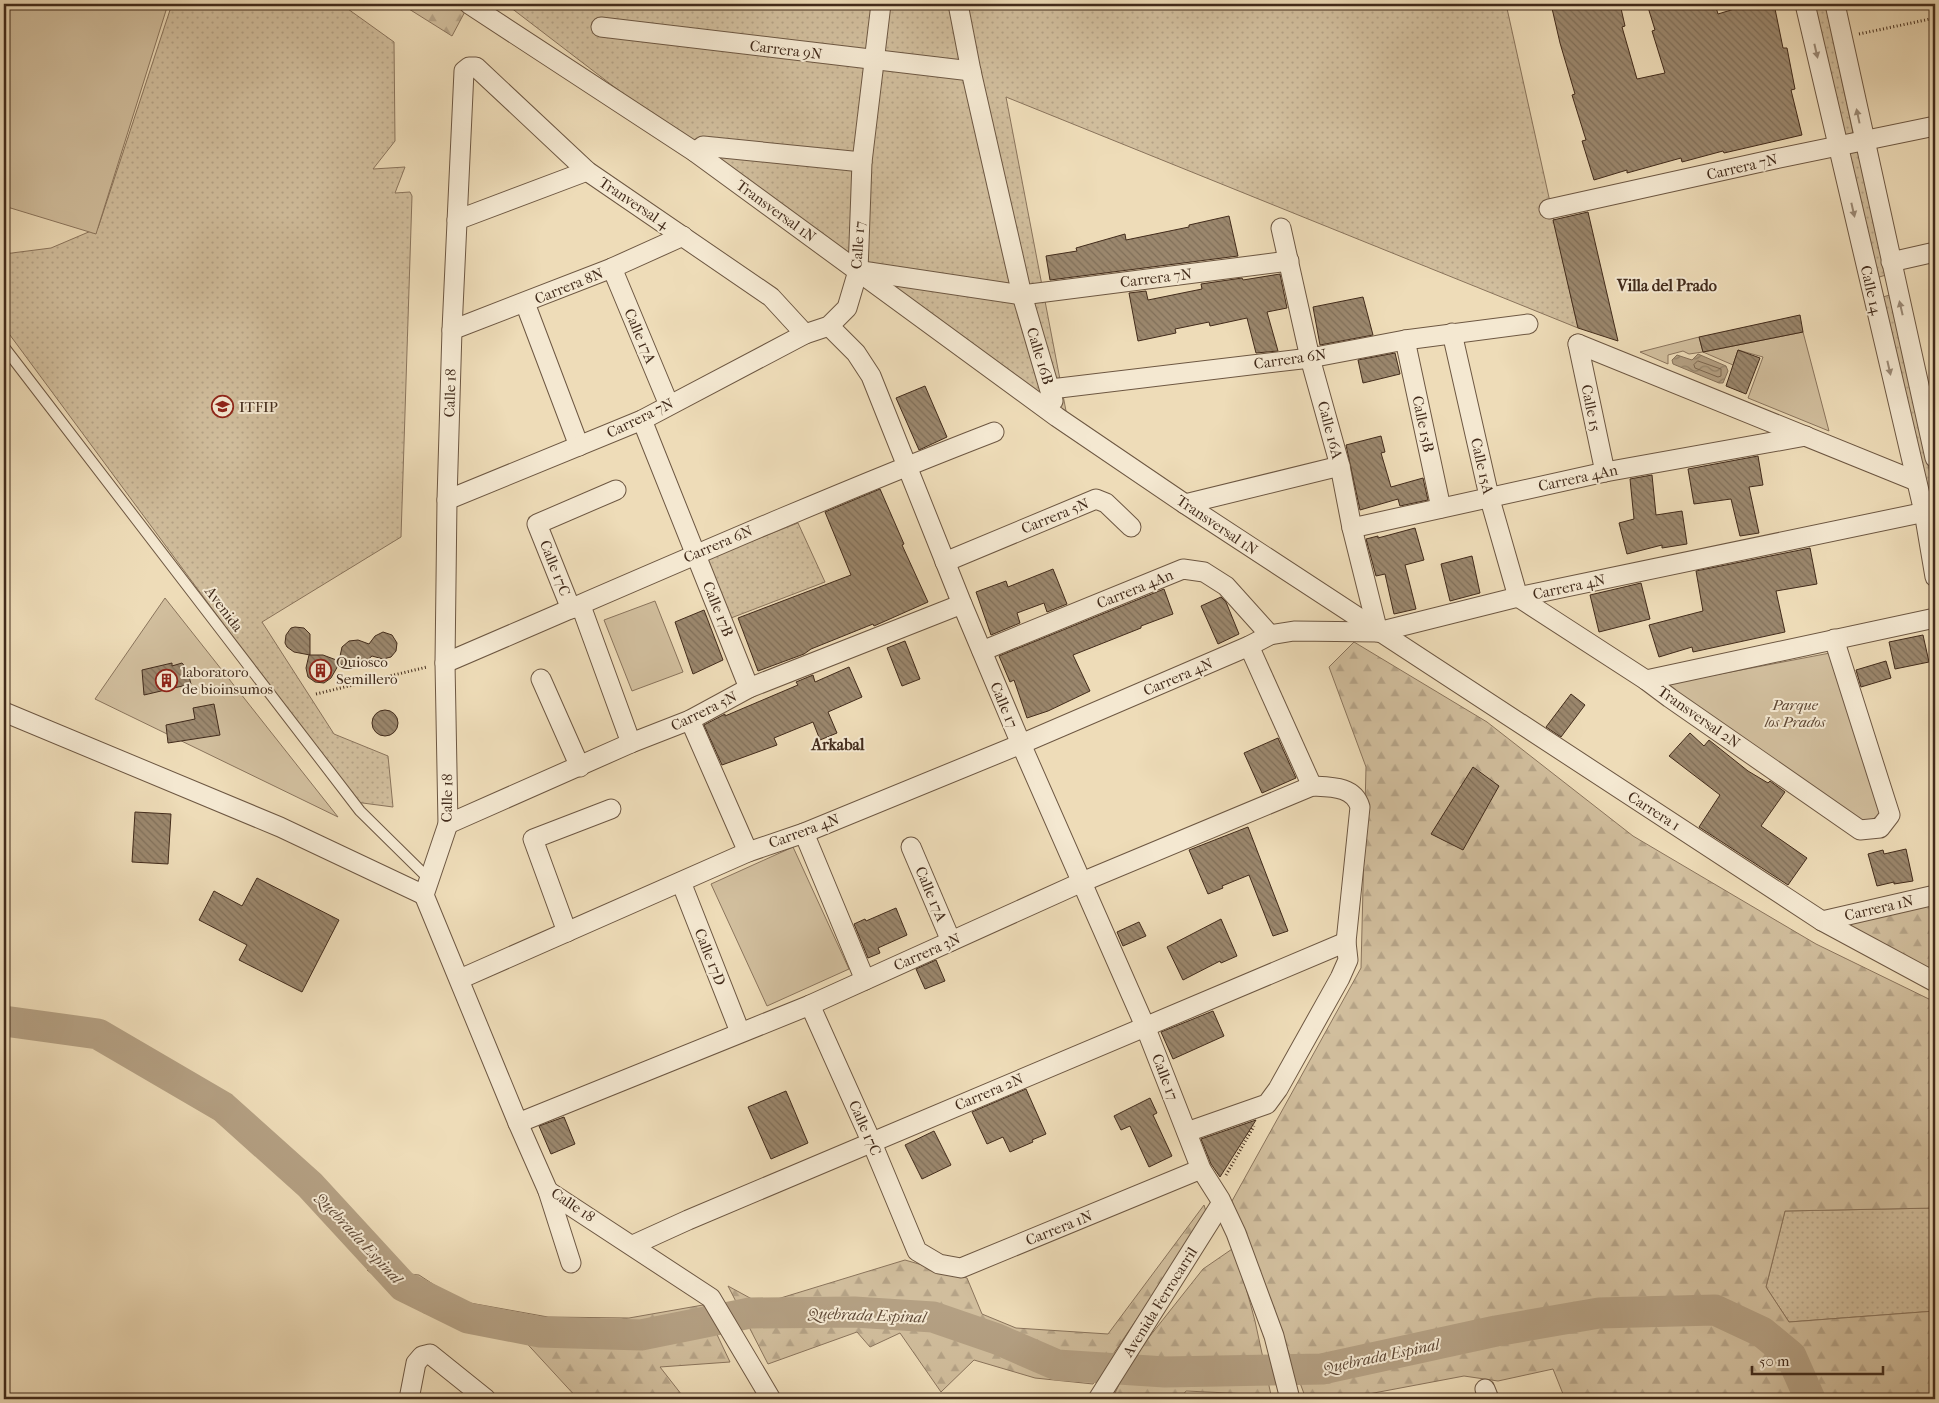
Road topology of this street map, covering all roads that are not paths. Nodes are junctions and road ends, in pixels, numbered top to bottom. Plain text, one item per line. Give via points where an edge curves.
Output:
1 (469, 4) edge
2 (881, 4) edge
3 (958, 4) edge
4 (1805, 4) edge
5 (1834, 4) edge
6 (601, 27) dead end
7 (874, 60) junction
8 (469, 66) joint
9 (971, 71) junction
10 (1935, 126) edge
11 (1864, 141) junction
12 (1838, 146) junction
13 (695, 152) junction
14 (862, 162) junction
15 (586, 171) junction
16 (1549, 209) dead end
17 (456, 220) junction
18 (1281, 228) dead end
19 (684, 236) junction
20 (1935, 252) edge
21 (1289, 261) junction
22 (1891, 262) junction
23 (612, 268) junction
24 (858, 271) junction
25 (1022, 295) junction
26 (525, 303) junction
27 (1528, 324) dead end
28 (829, 326) junction
29 (452, 330) junction
30 (1452, 333) junction
31 (805, 334) junction
32 (1405, 340) junction
33 (4, 347) edge
34 (1310, 358) junction
35 (1927, 385) edge
36 (1050, 389) junction
37 (669, 405) junction
38 (1057, 417) junction
39 (642, 420) junction
40 (994, 432) dead end
41 (1806, 436) junction
42 (579, 446) junction
43 (1935, 458) edge
44 (906, 466) junction
45 (1340, 466) junction
46 (1604, 472) junction
47 (1916, 481) junction
48 (616, 490) dead end
49 (1489, 496) junction
50 (447, 500) junction
51 (1185, 504) junction
52 (1441, 508) junction
53 (1930, 511) edge
54 (1131, 527) dead end
55 (1352, 528) junction
56 (696, 553) junction
57 (945, 562) junction
58 (1935, 577) edge
59 (1518, 598) junction
60 (962, 604) junction
61 (576, 607) junction
62 (1935, 618) edge
63 (1378, 632) junction
64 (1270, 635) junction
65 (1834, 639) junction
66 (1249, 646) junction
67 (982, 651) junction
68 (445, 663) junction
69 (541, 679) dead end
70 (1646, 680) junction
71 (749, 688) junction
72 (4, 712) edge
73 (690, 720) junction
74 (631, 743) junction
75 (1021, 744) junction
76 (580, 767) junction
77 (1312, 786) junction
78 (611, 809) dead end
79 (448, 824) junction
80 (804, 833) junction
81 (911, 847) dead end
82 (748, 852) junction
83 (681, 882) junction
84 (1082, 882) junction
85 (427, 888) junction
86 (1935, 895) edge
87 (1822, 921) junction
88 (567, 932) junction
89 (951, 941) junction
90 (1346, 942) junction
91 (460, 979) junction
92 (865, 980) junction
93 (1935, 982) edge
94 (810, 1005) junction
95 (1145, 1026) junction
96 (740, 1032) junction
97 (518, 1123) junction
98 (1187, 1132) junction
99 (872, 1142) junction
100 (1202, 1169) junction
101 (548, 1190) junction
102 (1218, 1198) junction
103 (633, 1245) junction
104 (917, 1251) joint
105 (571, 1263) dead end
106 (1289, 1394) edge
107 (409, 1399) edge
108 (486, 1399) edge
109 (771, 1399) edge
110 (1098, 1399) edge

1 - 13 street, Transversal 1N
2 - 7 street, Calle 17
3 - 9 street, Calle 16B
4 -> 12 street, Calle 14
11 -> 5 street, Calle 14
6 - 7 street, Carrera 9N
7 - 9 street, Carrera 9N
7 - 14 street, Calle 17
8 - 15 street, Tranversal 4 via 476,67
8 - 17 street, Calle 18 via 464,71
9 - 25 street, Calle 16B
10 - 11 street, Carrera 7N
11 - 12 street, Carrera 7N
11 - 22 street, Calle 14
12 - 16 street, Carrera 7N
12 -> 47 street, Calle 14
13 - 14 street via 703,146
13 - 24 street, Transversal 1N
14 - 24 street, Calle 17
15 - 17 street
15 - 19 street, Tranversal 4
17 - 29 street, Calle 18
18 - 21 street, Calle 16A
19 - 23 street, Carrera 8N
19 - 31 street, Tranversal 4 via 771,297
20 - 22 street
21 - 25 street, Carrera 7N
21 - 34 street, Calle 16A
35 -> 22 street, Calle 14
23 - 26 street, Carrera 8N
23 - 37 street, Calle 17A
24 - 25 street, Carrera 7N
24 - 28 street, Calle 17 via 846,308
24 - 38 street, Transversal 1N
25 - 36 street, Calle 16B
26 - 29 street, Carrera 8N
26 - 42 street
27 - 30 street, Carrera 6N
28 - 31 street, Carrera 7N
28 - 44 street, Calle 17 via 856,353 871,376
29 - 50 street, Calle 18
30 - 32 street, Carrera 6N
30 - 49 street, Calle 15A
31 - 37 street, Carrera 7N
32 - 34 street, Carrera 6N
32 - 52 street, Calle 15B
33 - 85 lane, Avenida via 360,811
34 - 36 street, Carrera 6N
34 - 45 street, Calle 16A
35 - 43 street, Calle 14
36 - 38 street, Calle 16B
37 - 39 street, Carrera 7N
38 - 51 street, Transversal 1N
39 - 42 street, Carrera 7N
39 - 56 street, Calle 17B
40 - 44 street, Carrera 6N
41 - 46 street, Carrera 4An
41 - 46 street, Calle 15 via 1578,344
41 - 47 street
42 - 50 street, Carrera 7N
44 - 56 street, Carrera 6N
44 - 57 street, Calle 17
45 - 51 street
45 - 55 street, Calle 16A
46 - 49 street, Carrera 4An
47 - 53 street, Calle 14
48 - 61 street, Calle 17C via 538,524
49 - 52 street, Carrera 4An
49 - 59 street, Calle 15A
50 - 68 street, Calle 18
51 - 63 street, Transversal 1N
52 - 55 street, Carrera 4An
53 - 58 street, Calle 14
53 - 59 street, Carrera 4N
54 - 57 street, Carrera 5N via 1106,503 1096,500
55 - 63 street, Calle 16A
56 - 61 street, Carrera 6N
56 - 71 street, Calle 17B
57 - 60 street, Calle 17
59 - 63 street, Carrera 4N
59 - 70 street, Transversal 2N
60 - 67 street, Calle 17
60 - 71 street, Carrera 5N
61 - 68 street, Carrera 6N
61 - 74 street, Calle 17C
62 - 65 street
63 - 64 street, Carrera 4N via 1294,631
63 - 87 street, Carrera 1
64 - 66 street, Carrera 4N
64 - 67 street, Carrera 4An via 1226,586 1204,572 1183,569
65 - 70 street
65 - 70 street, Transversal 2N via 1890,814 1880,828 1860,830
66 - 75 street, Carrera 4N
66 - 77 street
67 - 75 street, Calle 17
68 - 79 street, Calle 18
69 - 76 street
71 - 73 street, Carrera 5N
72 - 85 street
73 - 74 street, Carrera 5N
73 - 82 street
74 - 76 street, Carrera 5N
75 - 80 street, Carrera 4N
75 - 84 street, Calle 17
76 - 79 street, Carrera 5N
77 - 84 street, Carrera 3N
77 - 90 street, Carrera 3N via 1350,793 1358,799 1360,807
78 - 88 street via 533,839
79 - 85 street, Calle 18
80 - 82 street, Carrera 4N
80 - 92 street
81 - 89 street, Calle 17A
82 - 83 street, Carrera 4N
83 - 88 street, Carrera 4N
83 - 96 street, Calle 17D
84 - 89 street, Carrera 3N
84 - 95 street, Calle 17
85 - 91 street, Calle 18
86 - 87 street, Carrera 1N
87 - 93 street, Carrera 1
88 - 91 street, Carrera 4N
89 - 92 street, Carrera 3N
90 - 95 street, Carrera 2N
90 - 98 street via 1348,960 1340,978 1267,1104
91 - 97 street, Calle 18
92 - 94 street, Carrera 3N
94 - 96 street, Carrera 3N
94 - 99 street, Calle 17C
95 - 98 street, Calle 17
95 - 99 street, Carrera 2N
96 - 97 street, Carrera 3N
97 - 101 street, Calle 18
98 - 100 street, Calle 17
99 - 103 street, Carrera 2N
99 - 104 street, Calle 17C
100 - 102 street, Calle 17
100 - 104 street, Carrera 1N via 961,1268 938,1264
101 - 103 street, Calle 18
101 - 105 street
102 - 106 street, Calle 17 via 1236,1233 1274,1336
102 - 110 street, Avenida Ferrocarril
103 - 109 street, Calle 18 via 711,1298
107 - 108 street via 416,1363 422,1356 430,1354

